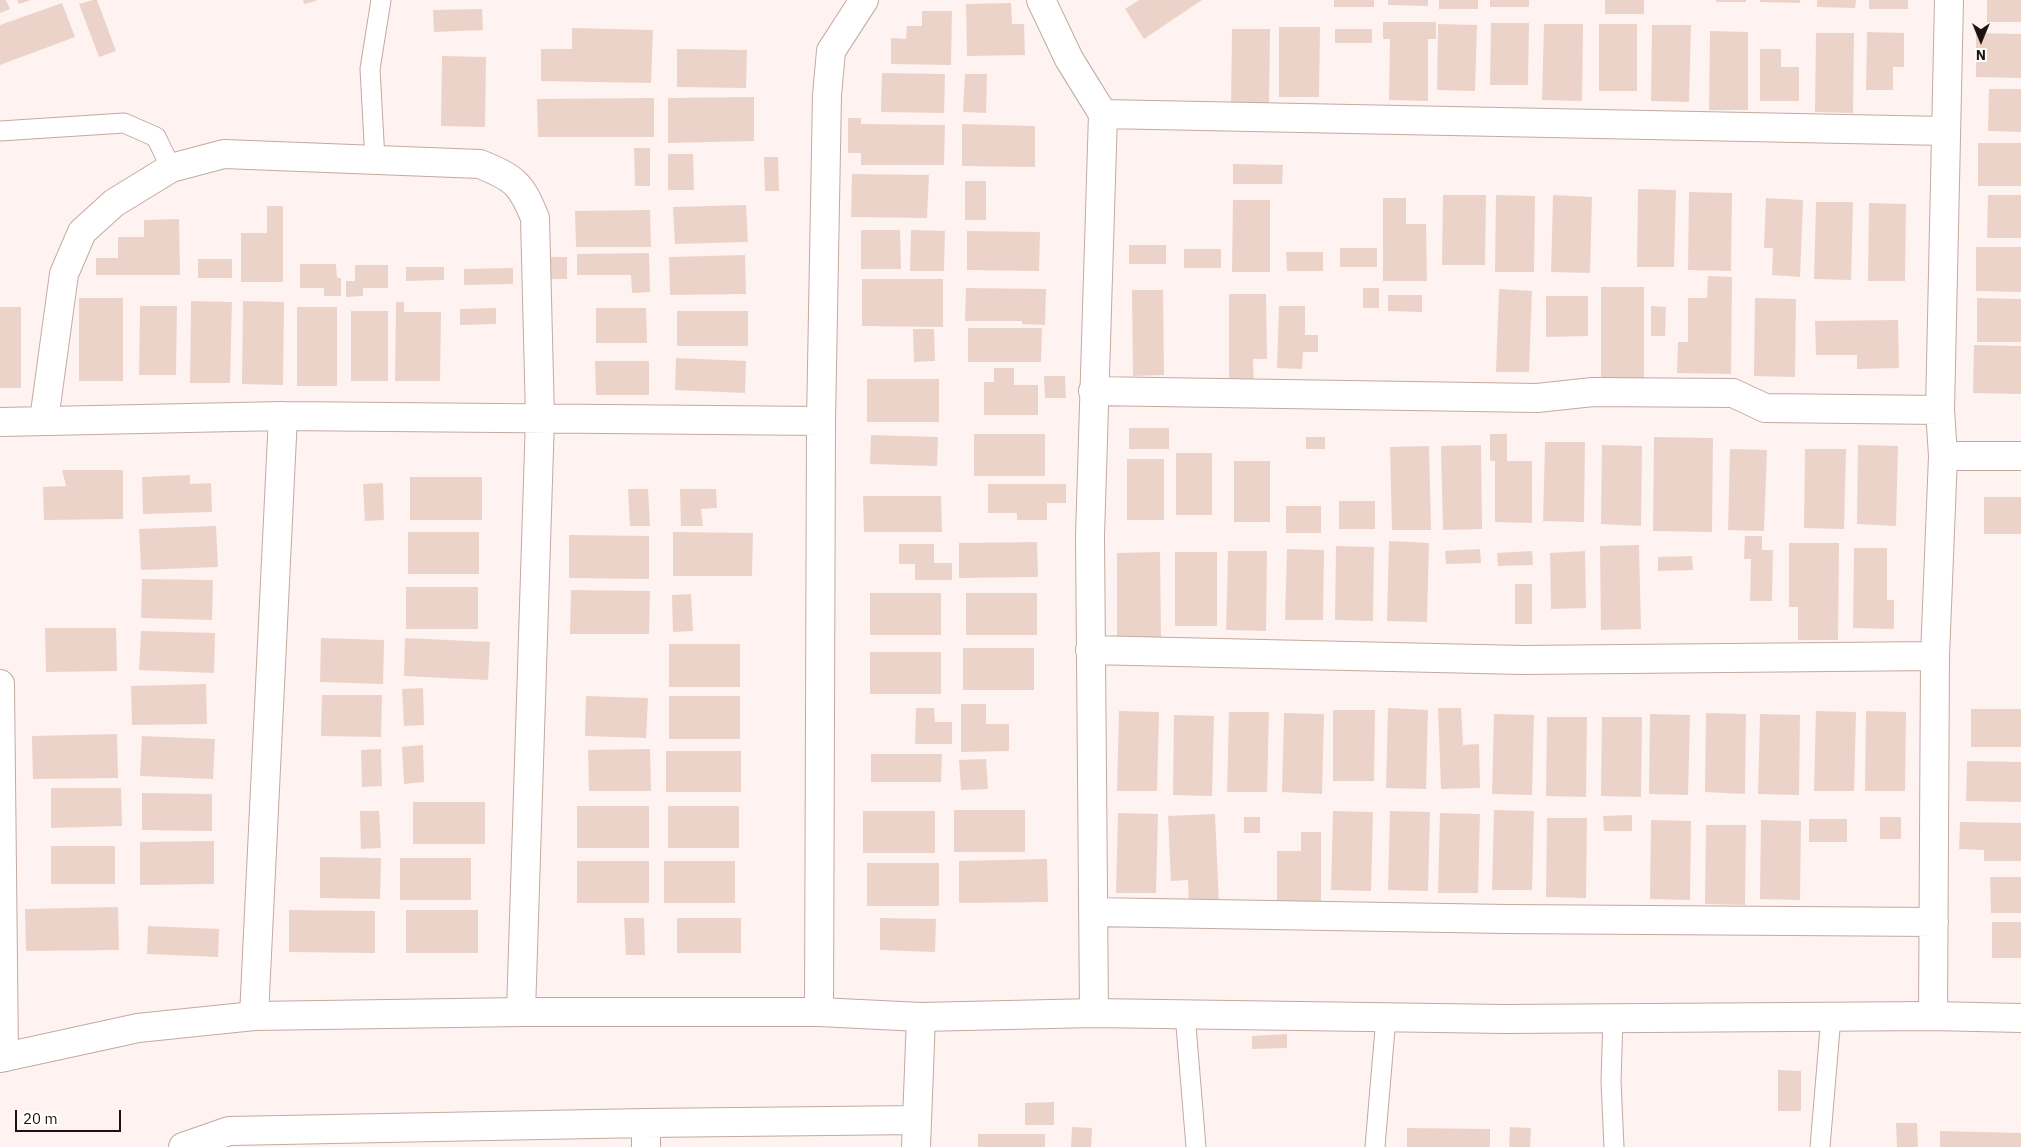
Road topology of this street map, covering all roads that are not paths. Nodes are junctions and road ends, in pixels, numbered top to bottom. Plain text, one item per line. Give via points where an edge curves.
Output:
1 (381, 0) edge
2 (864, 0) edge
3 (1041, 0) edge
4 (1949, 0) edge
5 (1103, 114) junction
6 (0, 131) edge
7 (1945, 131) junction
8 (375, 160) junction
9 (171, 168) junction
10 (1093, 391) junction
11 (1940, 410) junction
12 (283, 416) junction
13 (540, 418) junction
14 (44, 420) junction
15 (821, 421) junction
16 (0, 422) edge
17 (1942, 456) junction
18 (2021, 456) edge
19 (1090, 650) junction
20 (1935, 656) junction
21 (0, 684) edge
22 (1093, 912) junction
23 (1934, 922) junction
24 (521, 1012) junction
25 (819, 1012) junction
26 (1094, 1013) junction
27 (1185, 1014) junction
28 (254, 1016) junction
29 (1933, 1016) junction
30 (921, 1017) junction
31 (1386, 1017) junction
32 (1831, 1017) junction
33 (1613, 1018) junction
34 (2021, 1018) edge
35 (2, 1057) edge
36 (917, 1120) junction
37 (646, 1135) edge
38 (183, 1147) edge
39 (916, 1147) edge
40 (1196, 1147) edge
41 (1375, 1147) edge
42 (1614, 1147) edge
43 (1820, 1147) edge

1 - 8 lane via 370,68
2 - 15 street via 831,52 827,95
3 - 5 street via 1068,58
4 - 7 street
5 - 7 street
5 - 10 street
6 - 9 lane via 124,123 156,137
7 - 11 street
8 - 9 street via 224,154
8 - 13 street via 480,164 507,176 526,194 535,218
9 - 14 street via 114,203 82,232 64,274
10 - 11 street via 1537,398 1593,392 1734,393 1765,408
10 - 19 street
11 - 17 street
12 - 13 street
12 - 14 street
12 - 28 street
13 - 15 street
13 - 24 street
14 - 16 street
15 - 25 street
17 - 18 street
17 - 20 street
19 - 20 street via 1522,660
19 - 22 street
20 - 23 street
21 - 35 street
22 - 23 street
22 - 26 street
23 - 29 street
24 - 25 street
24 - 28 street
25 - 30 street
26 - 27 street
26 - 30 street
27 - 31 street
27 - 40 lane
28 - 35 street via 138,1028
29 - 32 street
29 - 34 street
30 - 36 street
31 - 33 street
31 - 41 lane
32 - 33 street
32 - 43 lane
33 - 42 lane
36 - 37 street
36 - 39 street
37 - 38 street via 229,1131

